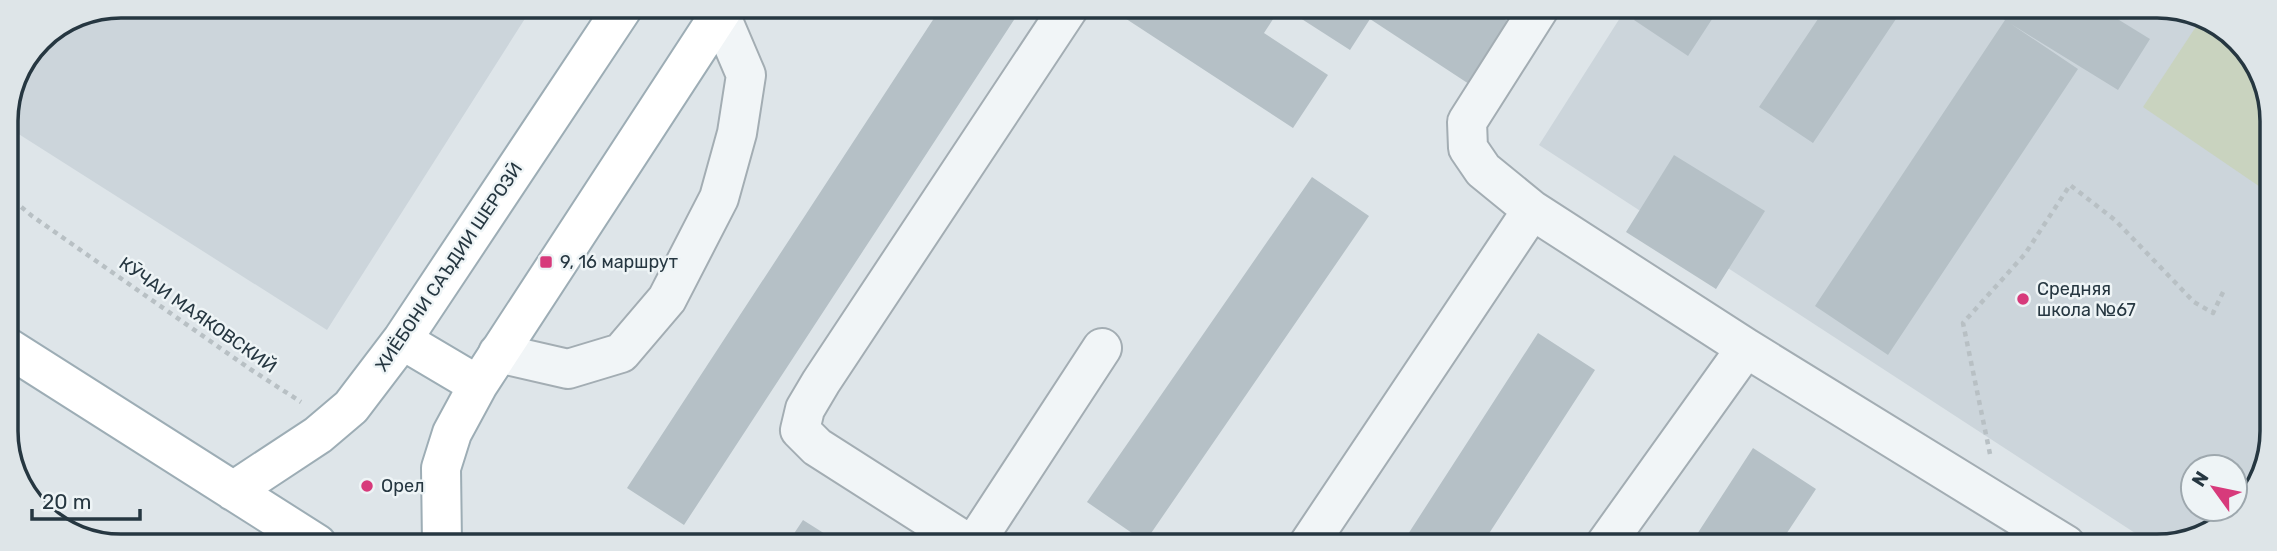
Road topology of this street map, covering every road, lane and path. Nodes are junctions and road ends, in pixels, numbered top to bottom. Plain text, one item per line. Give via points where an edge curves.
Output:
1 (617, 17) edge
2 (717, 17) edge
3 (725, 17) edge
4 (1063, 17) edge
5 (1534, 17) edge
6 (18, 203) edge
7 (1532, 210) junction
8 (2225, 288) dead end
9 (402, 340) junction
10 (1102, 348) dead end
11 (1746, 348) junction
12 (18, 353) edge
13 (498, 353) junction
14 (478, 385) junction
15 (303, 403) dead end
16 (233, 491) junction
17 (2001, 507) junction
18 (1316, 533) edge
19 (1613, 533) edge
20 (2046, 533) edge
21 (301, 534) edge
22 (442, 534) edge
23 (955, 534) edge
24 (979, 534) edge

1 - 9 main road, ХИЁБОНИ САЪДИИ ШЕРОЗӢ
2 - 13 main road
3 - 13 lane via 746,75 737,133 719,198 667,299 621,353 568,369
4 - 23 lane via 821,382 805,409 800,430 817,447
5 - 7 lane via 1467,122 1468,148 1483,170
6 - 15 path, КӮЧАИ МАЯКОВСКИЙ
7 - 11 lane
7 - 18 lane
8 - 17 path via 2213,313 2194,302 2115,220 2070,185 2025,254 1963,323
9 - 14 main road
9 - 16 main road, ХИЁБОНИ САЪДИИ ШЕРОЗӢ via 351,407 318,435
10 - 24 lane
11 - 17 lane
11 - 19 lane
12 - 16 main road
13 - 14 main road
14 - 22 main road via 452,433 441,468
16 - 21 main road
17 - 20 lane

